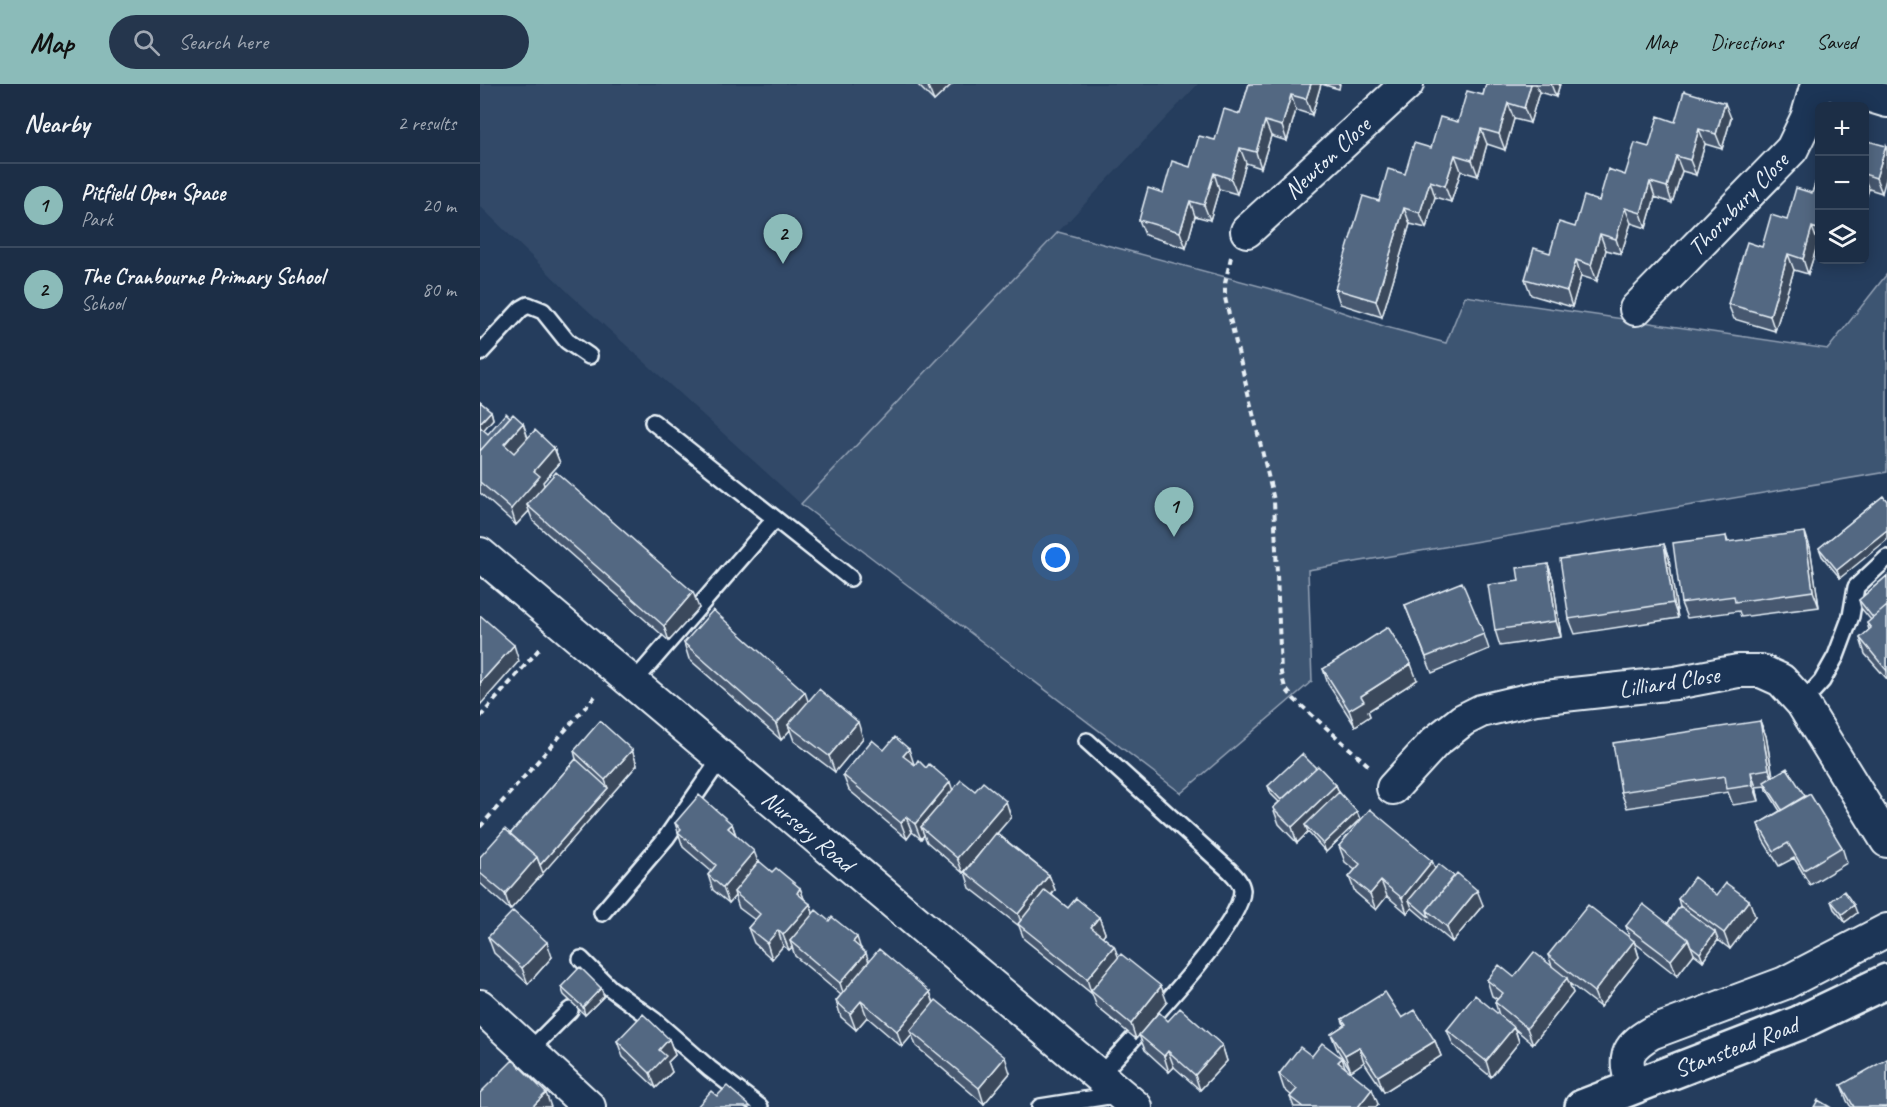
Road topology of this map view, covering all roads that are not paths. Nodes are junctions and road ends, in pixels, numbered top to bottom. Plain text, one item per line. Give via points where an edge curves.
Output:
1 (1407, 84) edge
2 (1817, 84) edge
3 (1831, 84) edge
4 (1887, 101) edge
5 (1247, 231) road end
6 (1636, 309) dead end
7 (480, 353) edge
8 (589, 356) dead end
9 (653, 422) dead end
10 (775, 519) junction
11 (480, 554) edge
12 (1887, 558) edge
13 (850, 578) dead end
14 (625, 678) junction
15 (1802, 703) junction
16 (1087, 741) dead end
17 (721, 758) junction
18 (1393, 788) road end
19 (1887, 841) edge
20 (602, 912) dead end
21 (1887, 930) edge
22 (581, 959) dead end
23 (1887, 981) edge
24 (480, 1006) edge
25 (570, 1010) dead end
26 (530, 1050) junction
27 (1119, 1092) edge
28 (1636, 1096) junction
29 (589, 1107) edge
30 (760, 1107) edge
31 (1040, 1107) edge
32 (1582, 1107) edge

1 - 5 street, Newton Close
2 - 6 street, Thornbury Close via 1792,149
3 - 4 street
7 - 8 lane via 528,305 543,311 567,341
9 - 10 lane
10 - 13 lane
10 - 14 lane
11 - 14 street, Nursery Road
12 - 15 lane via 1856,587 1851,616 1836,656 1822,681
14 - 17 street, Nursery Road
15 - 18 street, Lilliard Close via 1781,680 1751,670 1501,705 1481,711 1448,730
15 - 19 street, Lilliard Close
16 - 27 lane via 1230,871 1242,890 1235,912
17 - 20 lane via 666,837
17 - 27 street, Nursery Road
21 - 28 street via 1785,983 1638,1041 1626,1063
22 - 30 lane via 610,988
23 - 28 street, Stanstead Road
24 - 26 street
25 - 26 lane
26 - 29 street
27 - 31 lane
28 - 32 street, Stanstead Road

